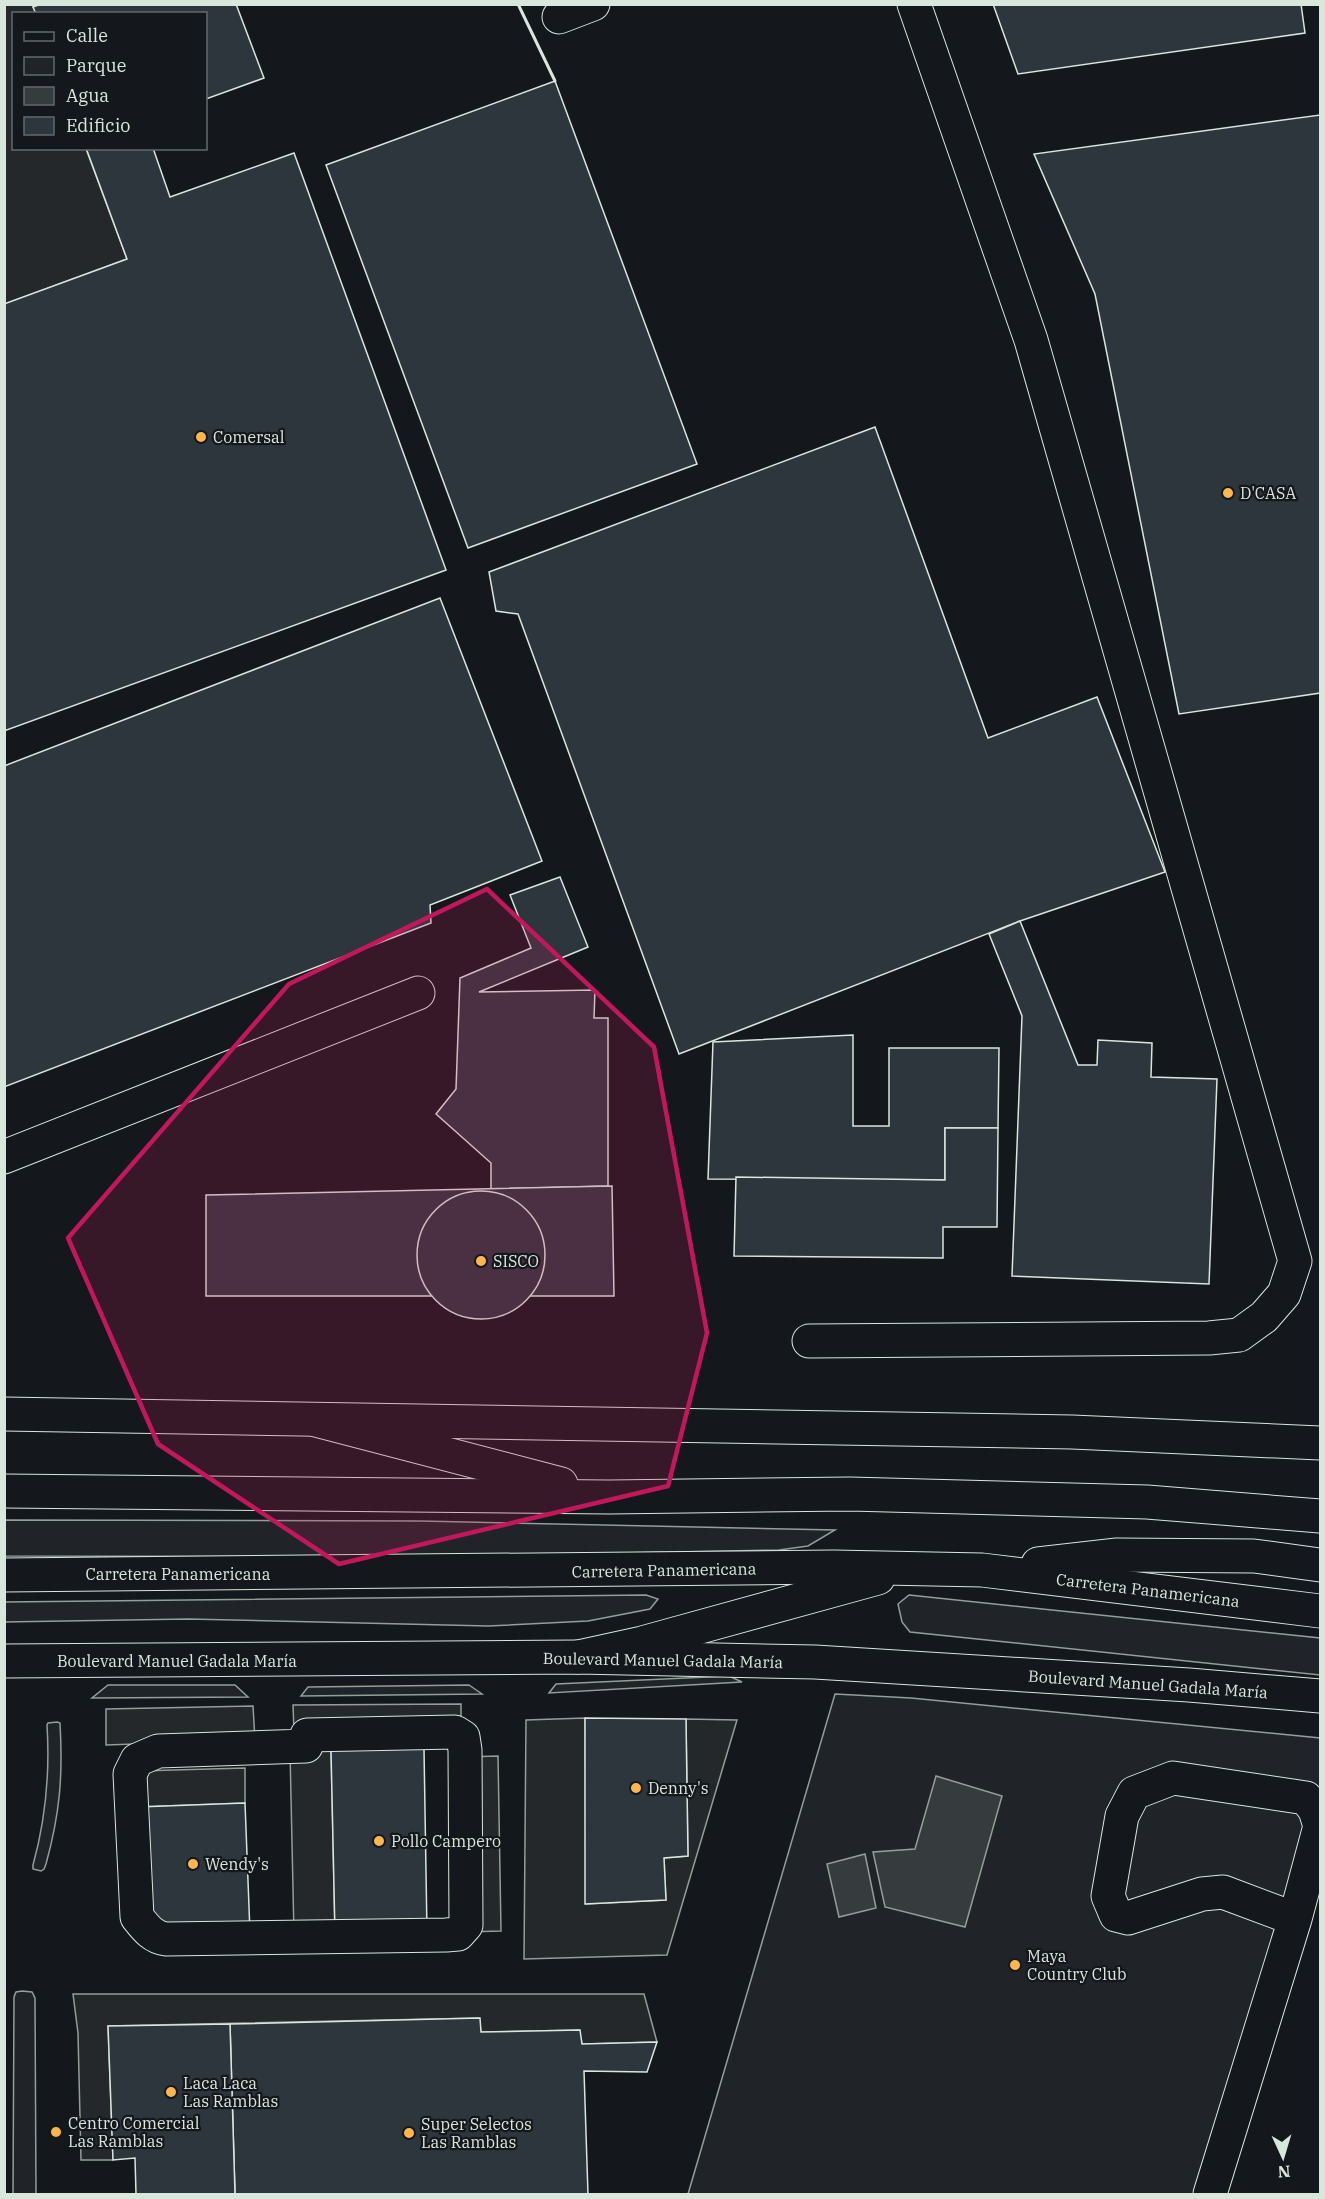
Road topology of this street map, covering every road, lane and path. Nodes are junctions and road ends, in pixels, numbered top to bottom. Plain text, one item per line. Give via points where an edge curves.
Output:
1 (593, 4) edge
2 (914, 4) edge
3 (558, 17) dead end
4 (418, 993) dead end
5 (4, 1157) edge
6 (809, 1341) dead end
7 (4, 1414) edge
8 (316, 1420) junction
9 (1320, 1443) edge
10 (4, 1491) edge
11 (609, 1497) junction
12 (1320, 1516) edge
13 (1320, 1565) edge
14 (910, 1569) junction
15 (982, 1570) junction
16 (4, 1575) edge
17 (1320, 1611) edge
18 (578, 1658) junction
19 (4, 1662) edge
20 (1320, 1696) edge
21 (306, 1741) joint
22 (1295, 1919) junction
23 (1210, 2194) edge

1 - 3 street
2 - 6 street via 1031,340 1295,1261 1284,1294 1264,1317 1239,1335
4 - 5 street
7 - 8 street
8 - 9 street via 1060,1431
8 - 11 street
10 - 11 street
11 - 12 street via 874,1494 1147,1502
13 - 15 street via 1254,1556 1118,1555
14 - 15 street, Carretera Panamericana
14 - 16 street, Carretera Panamericana
14 - 18 street
15 - 17 street, Carretera Panamericana
18 - 19 street, Boulevard Manuel Gadala María
18 - 20 street, Boulevard Manuel Gadala María via 815,1662
21 - 21 street via 158,1751 137,1760 130,1774 137,1917 147,1929 160,1938 199,1940 446,1935 458,1934 466,1925 463,1737 455,1732
22 - 22 street via 1320,1826 1315,1809 1306,1798 1173,1778 1134,1793 1122,1815 1108,1896 1116,1915 1128,1918 1202,1894 1224,1892
22 - 23 street

